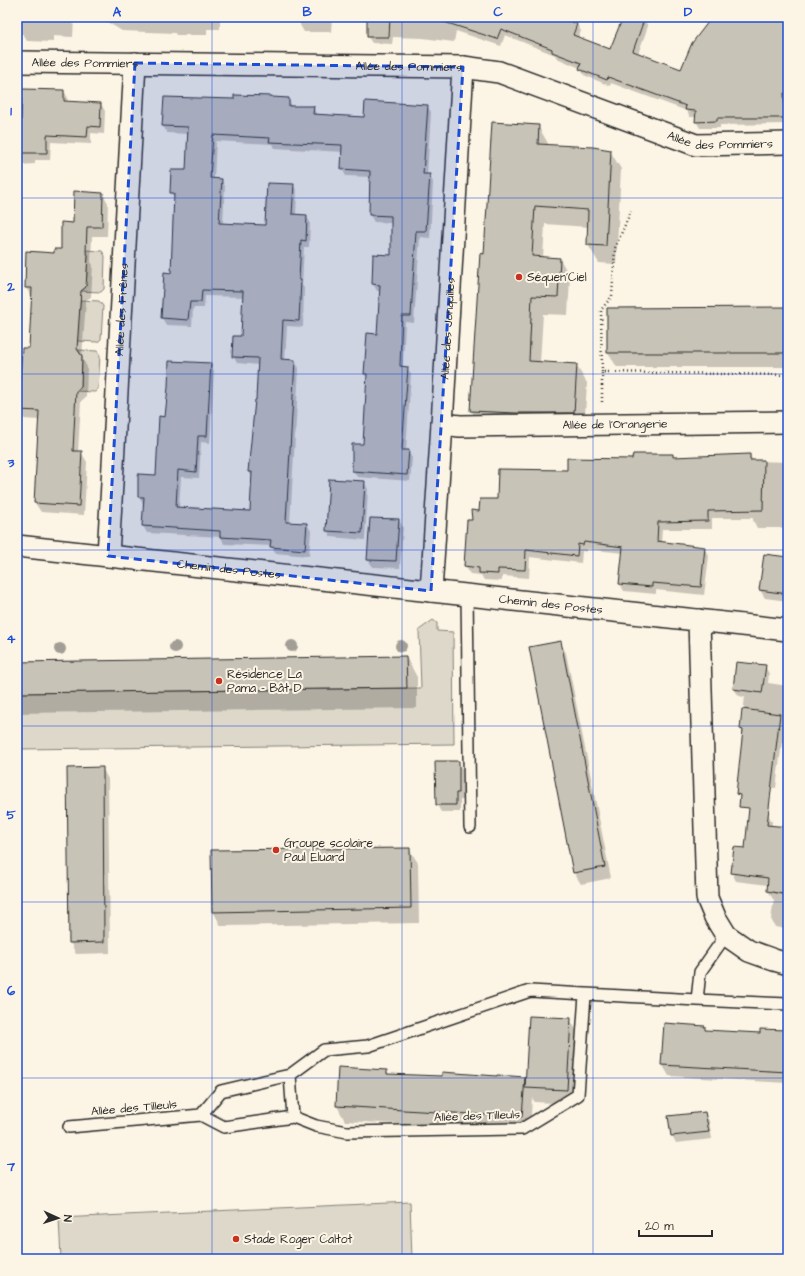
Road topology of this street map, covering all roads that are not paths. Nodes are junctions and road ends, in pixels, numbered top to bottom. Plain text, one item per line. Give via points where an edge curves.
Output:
1 (17, 62) edge
2 (135, 63) junction
3 (463, 67) junction
4 (788, 143) edge
5 (788, 422) edge
6 (442, 424) junction
7 (17, 546) edge
8 (108, 556) junction
9 (431, 591) junction
10 (467, 595) junction
11 (699, 620) junction
12 (788, 630) edge
13 (470, 827) dead end
14 (726, 935) junction
15 (788, 964) edge
16 (585, 994) junction
17 (697, 1000) junction
18 (788, 1004) edge
19 (290, 1076) junction
20 (201, 1115) junction
21 (293, 1117) junction
22 (69, 1127) dead end

1 - 2 street, Allée des Pommiers
2 - 3 street, Allée des Pommiers
2 - 8 street, Allée des Frênes
3 - 4 street, Allée des Pommiers via 499,72 696,146
3 - 6 street, Allée des Jonquilles
5 - 6 street, Allée de l'Orangerie via 460,426
6 - 9 street, Allée des Jonquilles
7 - 8 street, Chemin des Postes
8 - 9 street, Chemin des Postes
9 - 10 street, Chemin des Postes
10 - 11 street, Chemin des Postes
10 - 13 lane
11 - 12 street, Chemin des Postes
11 - 14 street via 707,898
14 - 15 street via 749,951
14 - 17 lane via 700,972
16 - 17 lane
16 - 19 lane via 530,991 368,1046 324,1050
16 - 21 lane, Allée des Tilleuls via 578,1095 522,1129 347,1132 316,1126
17 - 18 lane
19 - 20 lane via 221,1091
19 - 21 lane
20 - 21 lane, Allée des Tilleuls via 224,1127
20 - 22 lane, Allée des Tilleuls

